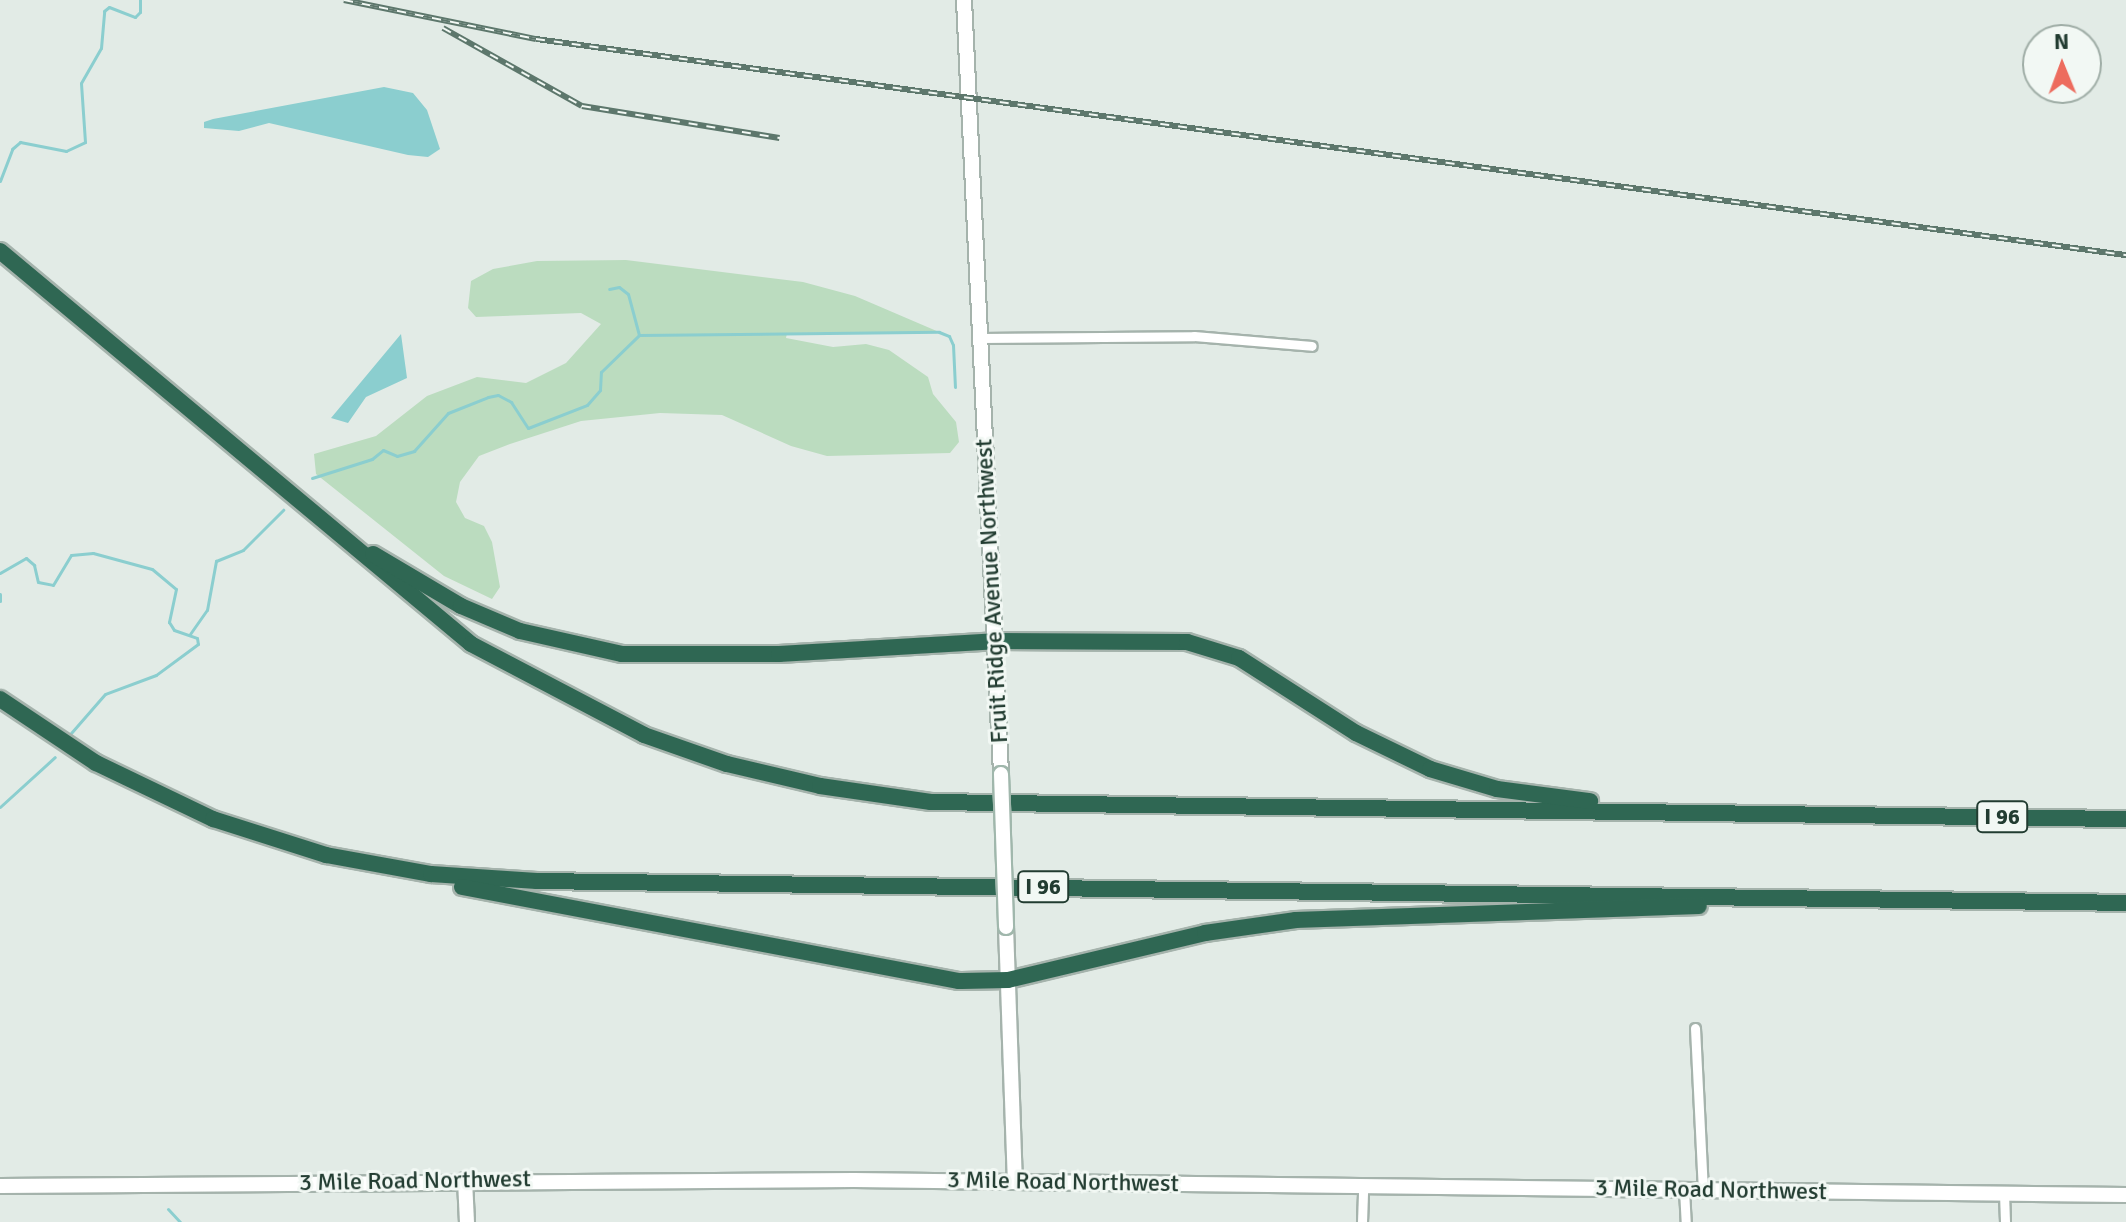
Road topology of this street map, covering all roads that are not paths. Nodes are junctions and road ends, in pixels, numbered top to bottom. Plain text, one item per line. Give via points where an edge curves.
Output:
1 (964, 0) edge
2 (0, 251) edge
3 (981, 338) junction
4 (1312, 346) dead end
5 (308, 511) junction
6 (995, 641) junction
7 (0, 699) edge
8 (1755, 813) junction
9 (2126, 819) edge
10 (352, 861) junction
11 (1973, 900) junction
12 (2126, 903) edge
13 (1008, 980) junction
14 (1695, 1028) dead end
15 (465, 1180) junction
16 (1015, 1181) junction
17 (1363, 1185) junction
18 (0, 1186) edge
19 (1684, 1189) junction
20 (1703, 1190) junction
21 (2004, 1193) junction
22 (2126, 1195) edge
23 (467, 1222) edge
24 (1362, 1222) edge
25 (1686, 1222) edge
26 (2005, 1222) edge

1 - 3 main road, Fruit Ridge Avenue Northwest
2 - 5 highway, I 96
3 - 4 street via 1194,336
3 - 6 main road, Fruit Ridge Avenue Northwest
5 - 6 highway via 461,606 566,644 683,657
5 - 8 highway, I 96 via 471,644 557,693 658,740 727,764 820,786 931,802
6 - 8 highway via 1187,642 1239,658 1387,750 1464,780 1536,796
6 - 13 main road, Fruit Ridge Avenue Northwest, bridge
7 - 10 highway, I 96 via 96,763 172,802 254,834
8 - 9 highway, I 96
10 - 11 highway, I 96 via 431,874 537,881
10 - 13 highway via 423,882 524,896 901,974
11 - 12 highway, I 96
11 - 13 highway via 1296,920 1160,942
13 - 16 main road, Fruit Ridge Avenue Northwest
14 - 20 street
15 - 16 main road, 3 Mile Road Northwest
15 - 18 main road, 3 Mile Road Northwest
15 - 23 main road
16 - 17 main road, 3 Mile Road Northwest
17 - 19 main road, 3 Mile Road Northwest
17 - 24 street
19 - 20 main road, 3 Mile Road Northwest
19 - 25 street
20 - 21 main road, 3 Mile Road Northwest
21 - 22 main road, 3 Mile Road Northwest
21 - 26 street

